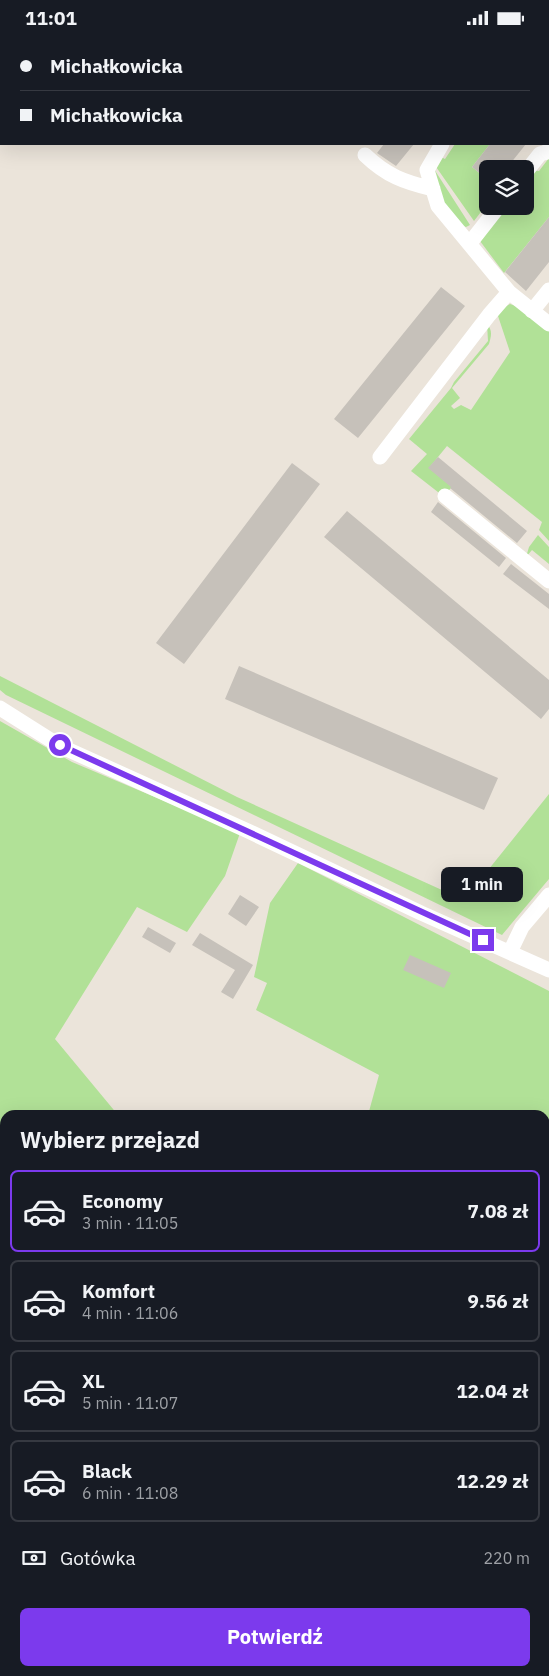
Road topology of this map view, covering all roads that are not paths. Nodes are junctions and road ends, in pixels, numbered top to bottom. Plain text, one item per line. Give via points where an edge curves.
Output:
1 (441, 145) edge
2 (549, 149) edge
3 (365, 155) dead end
4 (534, 162) edge
5 (433, 189) junction
6 (492, 215) edge
7 (470, 243) junction
8 (549, 291) edge
9 (509, 292) junction
10 (532, 311) junction
11 (549, 324) edge
12 (380, 457) dead end
13 (445, 496) dead end
14 (549, 581) edge
15 (0, 708) edge
16 (549, 895) edge
17 (504, 950) junction
18 (549, 970) edge

1 - 5 street via 427,170
2 - 4 street
3 - 5 street via 379,169 404,181
5 - 7 street via 438,205
6 - 7 street
7 - 9 street
8 - 10 street
9 - 10 street
9 - 12 street
10 - 11 street
13 - 14 street
15 - 17 street via 60,745
16 - 17 street
17 - 18 street

